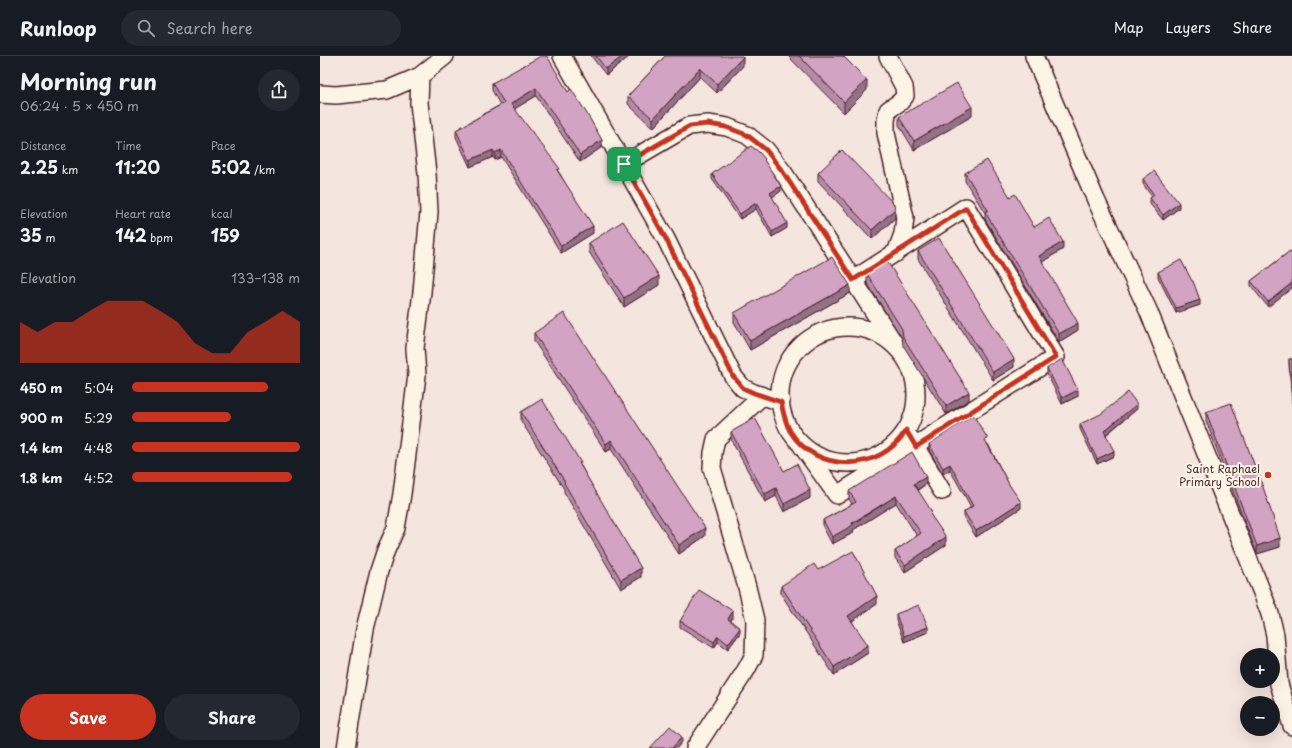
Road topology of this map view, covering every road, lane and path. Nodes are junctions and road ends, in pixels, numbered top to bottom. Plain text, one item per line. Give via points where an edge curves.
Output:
1 (445, 56) edge
2 (562, 56) edge
3 (888, 56) edge
4 (1034, 56) edge
5 (420, 76) junction
6 (320, 94) edge
7 (624, 164) junction
8 (896, 253) junction
9 (853, 280) junction
10 (900, 351) junction
11 (762, 396) junction
12 (781, 402) junction
13 (906, 430) junction
14 (802, 446) junction
15 (916, 447) junction
16 (942, 491) dead end
17 (1292, 726) edge
18 (346, 748) edge
19 (695, 748) edge

1 - 5 street
2 - 7 street
3 - 8 street via 904,87 905,96 888,110 886,120 886,133 905,218 903,234
4 - 17 street via 1096,200 1148,310 1263,595 1275,636 1279,684
5 - 6 street via 387,90
5 - 18 street via 419,103 428,173 429,212 415,348 416,375 398,521 379,571 365,629
7 - 9 street via 690,126 708,124 747,135 766,150 783,172
7 - 11 street via 666,239 733,376 743,388
8 - 9 street
8 - 15 street via 966,208 1056,357
9 - 10 street
10 - 12 street via 886,339 869,331 851,327 833,328 815,335 800,346 789,361 782,378
10 - 13 street via 915,385 915,403
11 - 12 street
11 - 19 street via 716,439 712,468 755,620 754,656
12 - 14 street via 790,432
13 - 14 street via 888,450 872,459 854,463 835,462 818,456
13 - 15 street
14 - 15 street via 837,496
15 - 16 street

